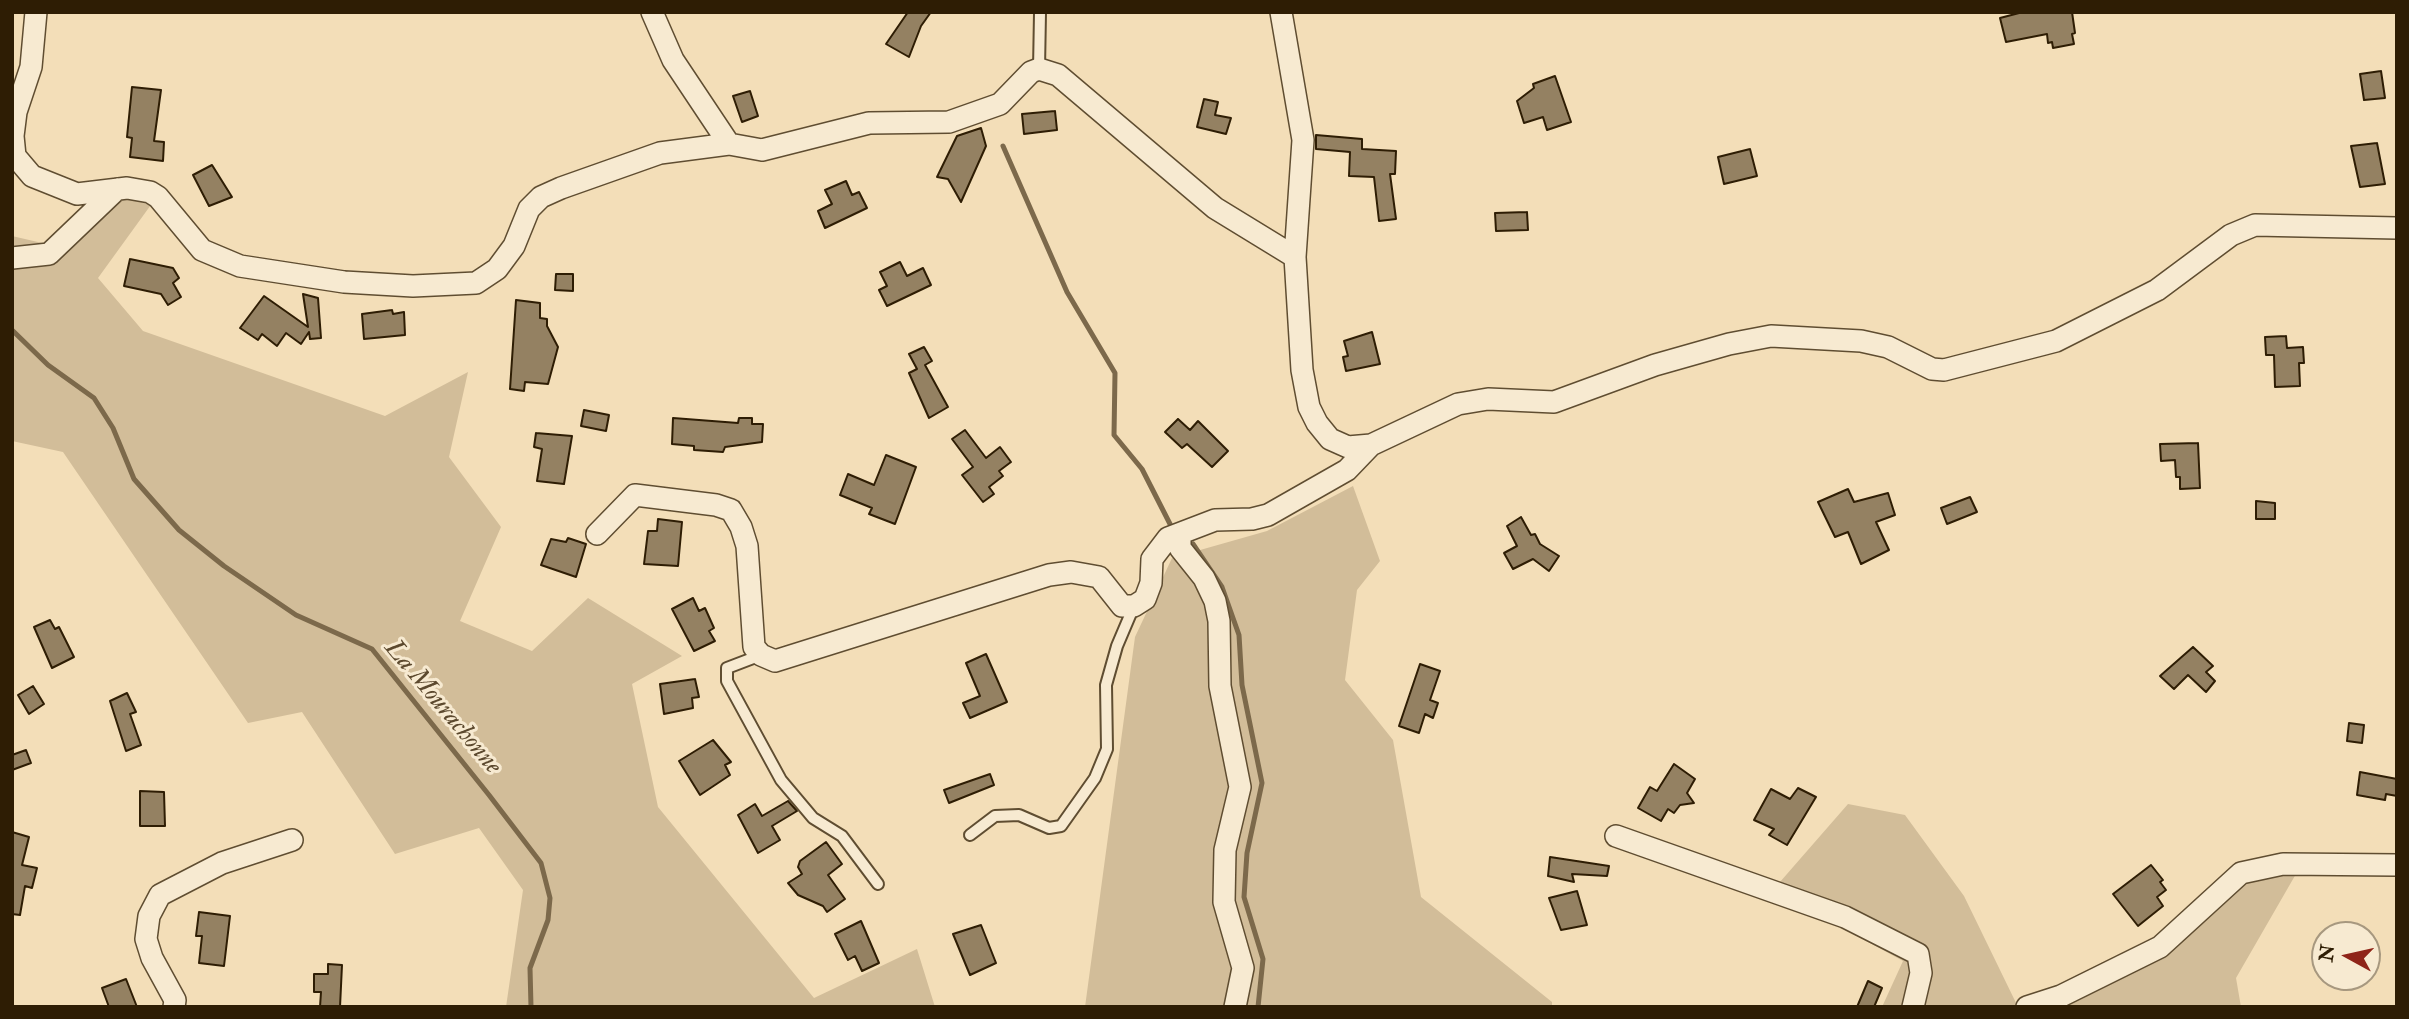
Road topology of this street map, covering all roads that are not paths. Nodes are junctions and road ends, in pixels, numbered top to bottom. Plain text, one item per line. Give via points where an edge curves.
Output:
1 (36, 12) edge
2 (652, 12) edge
3 (1281, 12) edge
4 (1040, 13) edge
5 (1039, 69) junction
6 (729, 144) junction
7 (117, 189) junction
8 (2397, 228) edge
9 (1295, 257) junction
10 (12, 258) edge
11 (1371, 445) junction
12 (597, 534) dead end
13 (1180, 535) junction
14 (1134, 606) junction
15 (761, 655) junction
16 (970, 835) dead end
17 (1616, 836) dead end
18 (292, 839) dead end
19 (2397, 865) edge
20 (878, 884) dead end
21 (174, 1007) edge
22 (1235, 1007) edge
23 (1913, 1007) edge
24 (2027, 1007) edge

1 - 7 street via 30,67 16,113 15,156 32,176 77,194
2 - 6 street via 673,60
3 - 9 street via 1303,141
4 - 5 lane
5 - 6 street via 1000,104 949,122 869,123 762,150
5 - 9 street via 1058,75 1215,208
6 - 7 street via 660,153 541,197 529,209 514,246 497,269 476,283 344,282 240,266 202,250 158,197 140,188
7 - 10 street via 49,254
8 - 11 street via 2289,223 2248,227 2211,248 2157,290 2066,336 1944,370 1861,341 1771,336 1655,365 1554,402 1488,399 1458,404
9 - 11 street via 1298,349 1310,407 1330,439 1348,447
11 - 13 street via 1347,470 1268,515 1215,520
12 - 15 street via 635,495 731,510 747,546 754,647
13 - 14 street via 1168,538 1158,548 1145,599
13 - 22 street via 1181,548 1204,578 1219,621 1220,686 1240,787 1225,863 1224,902 1242,968
14 - 15 street via 1122,606 1099,578 1071,572 775,661
14 - 16 lane via 1106,685 1107,749 1095,778 1061,827 1049,828 1019,815 995,816
15 - 20 lane via 727,668 727,681 781,780 813,818 842,836
17 - 23 street via 1845,917 1917,954 1921,974
18 - 21 street via 222,863 160,895 149,916 146,939 175,1000
19 - 24 street via 2283,864 2241,873 2160,947 2061,996

